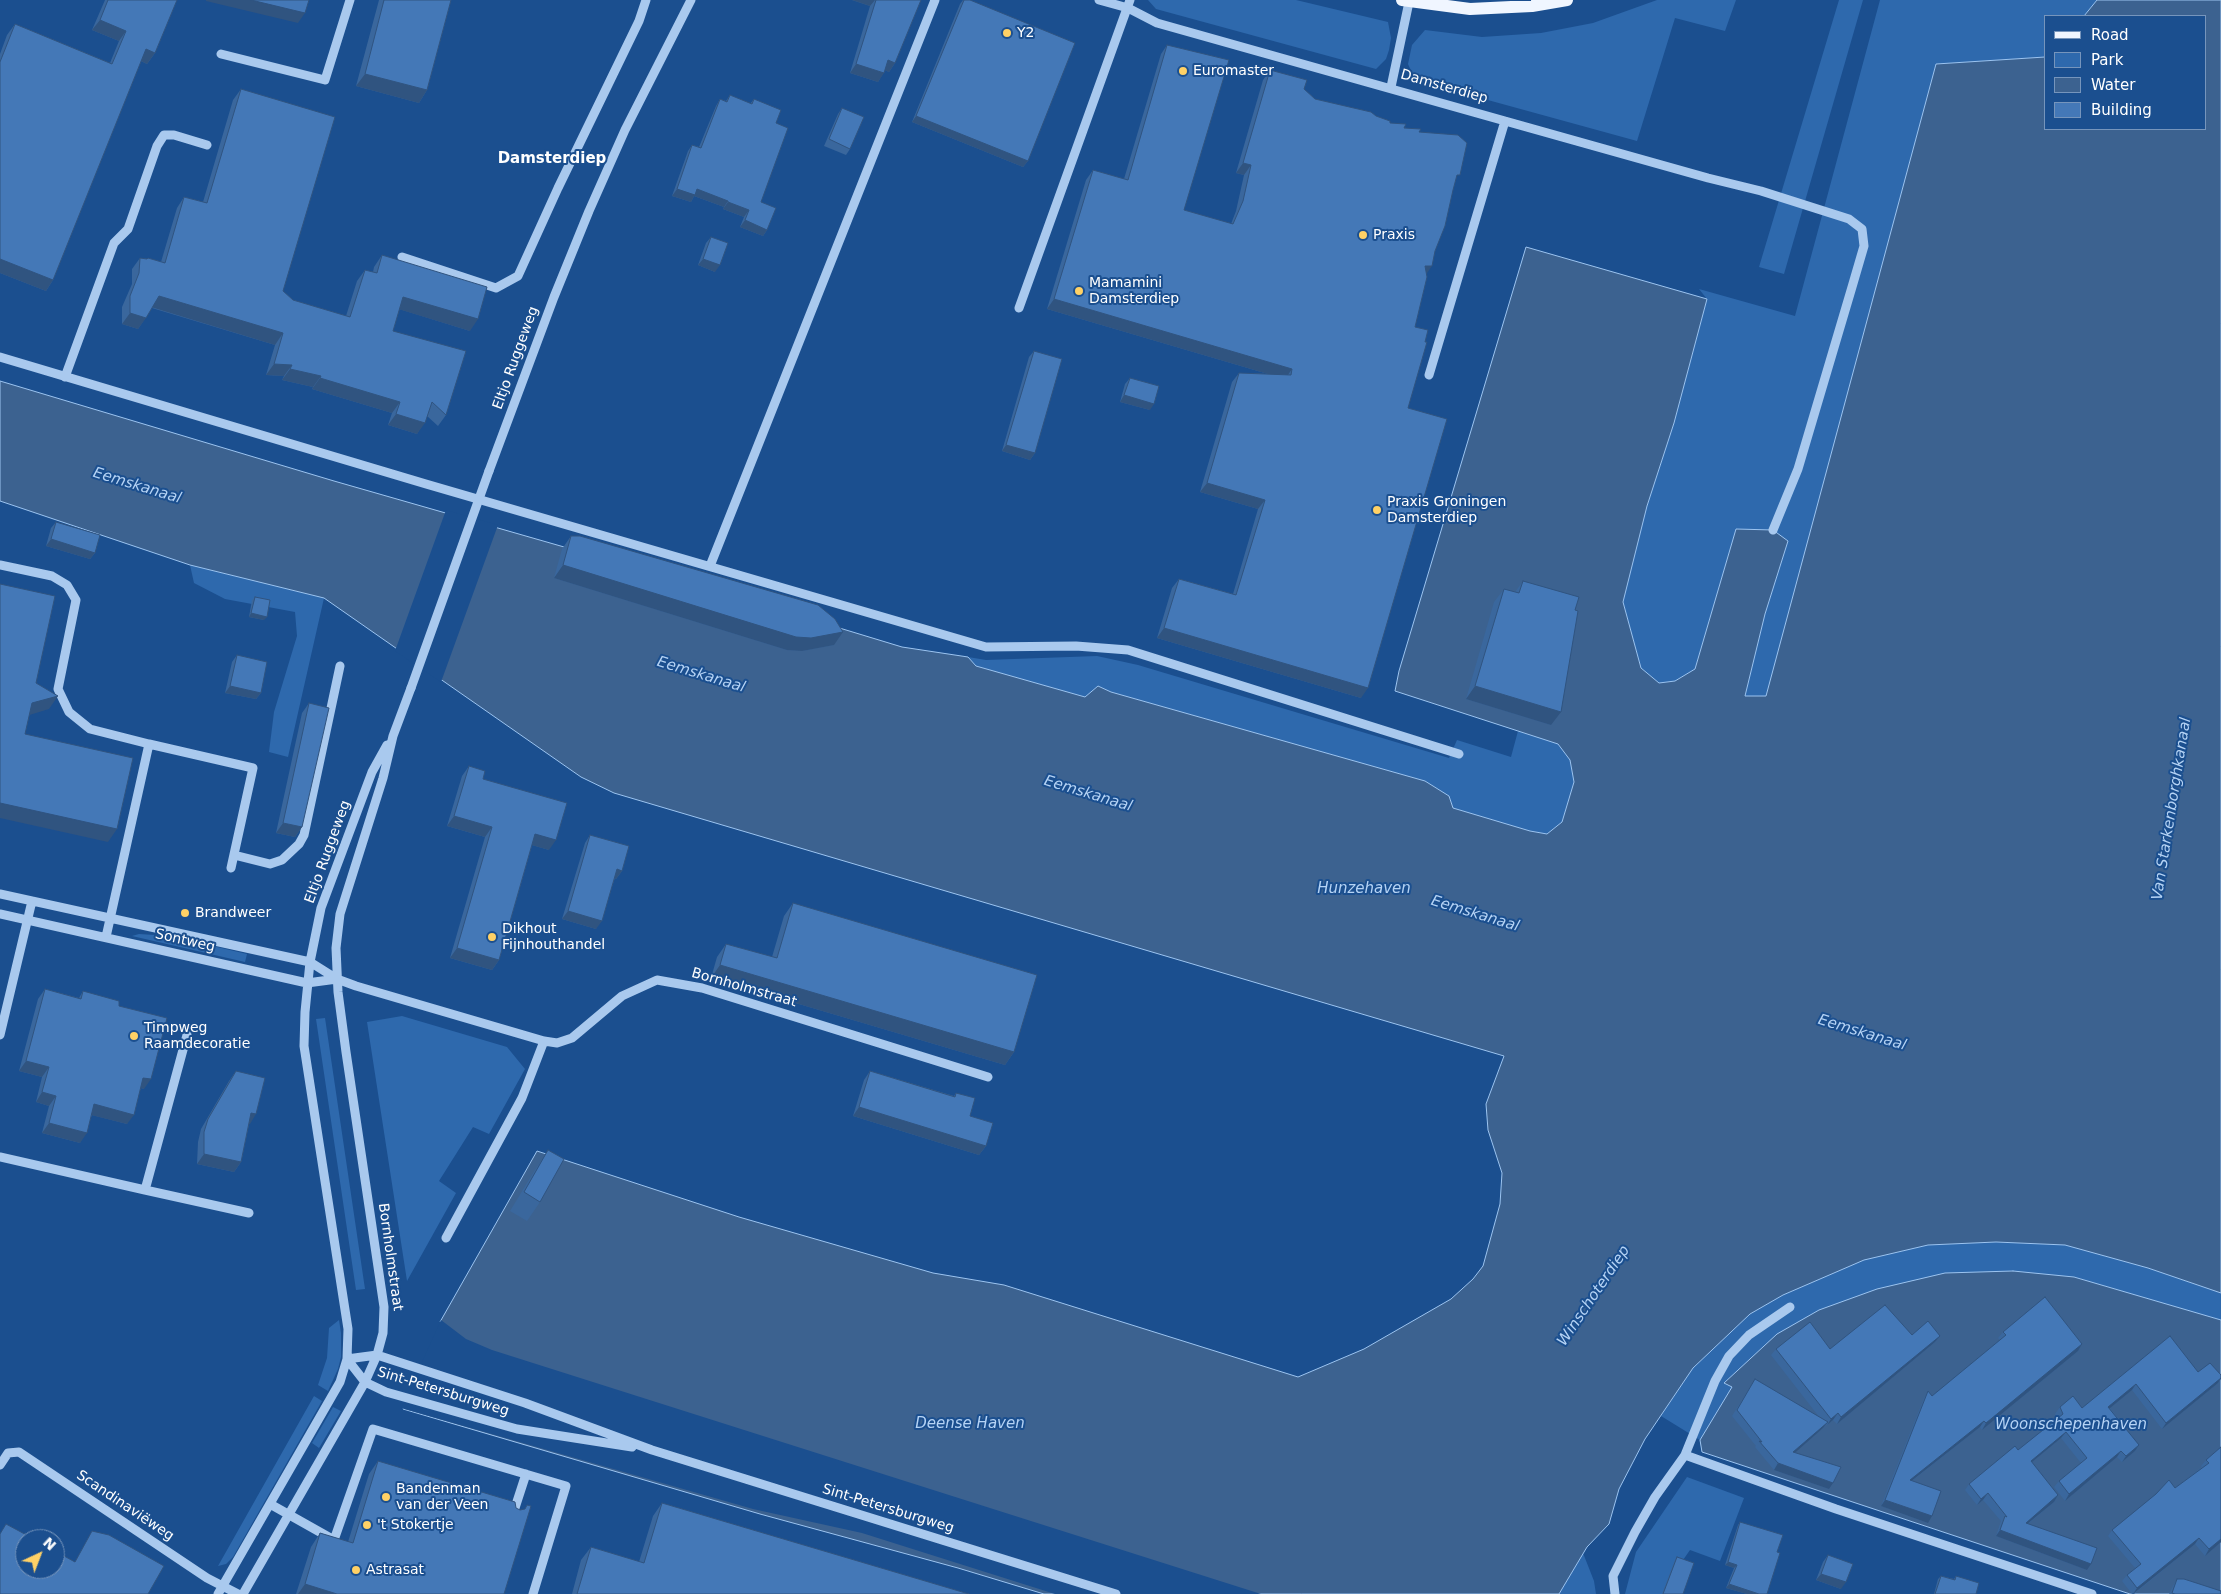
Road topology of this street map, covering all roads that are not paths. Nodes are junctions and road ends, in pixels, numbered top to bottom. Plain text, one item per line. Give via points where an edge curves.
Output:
1 (350, 0) edge
2 (646, 0) edge
3 (690, 0) edge
4 (935, 0) edge
5 (1098, 0) edge
6 (1568, 0) edge
7 (1406, 1) edge
8 (1129, 4) edge
9 (221, 54) dead end
10 (1391, 87) junction
11 (1505, 120) junction
12 (208, 145) dead end
13 (402, 257) dead end
14 (1019, 308) dead end
15 (0, 357) edge
16 (1429, 376) dead end
17 (65, 377) junction
18 (1773, 530) dead end
19 (0, 565) edge
20 (710, 566) junction
21 (340, 666) dead end
22 (392, 736) junction
23 (149, 744) junction
24 (1459, 754) dead end
25 (234, 855) junction
26 (231, 868) dead end
27 (0, 894) edge
28 (32, 901) junction
29 (0, 914) edge
30 (110, 918) junction
31 (28, 920) junction
32 (106, 937) junction
33 (310, 962) junction
34 (337, 979) junction
35 (307, 983) junction
36 (187, 1034) dead end
37 (0, 1035) edge
38 (544, 1041) junction
39 (988, 1078) dead end
40 (0, 1157) edge
41 (144, 1190) junction
42 (249, 1213) dead end
43 (446, 1238) dead end
44 (1790, 1307) dead end
45 (377, 1355) junction
46 (347, 1359) junction
47 (364, 1382) junction
48 (652, 1450) junction
49 (1685, 1455) junction
50 (0, 1465) edge
51 (526, 1474) junction
52 (270, 1504) junction
53 (288, 1514) junction
54 (512, 1517) edge
55 (220, 1590) edge
56 (238, 1594) edge
57 (242, 1594) edge
58 (532, 1594) edge
59 (1116, 1594) edge
60 (1615, 1594) edge
61 (2092, 1594) edge

1 - 9 street via 325,80
2 - 13 street via 640,21 518,276 496,288
3 - 22 street, Eltjo Ruggeweg, bridge via 625,130 554,297
4 - 20 street
5 - 8 street, Damsterdiep
6 - 7 main road via 1501,9 1470,9
7 - 10 street
8 - 10 street, Damsterdiep via 1157,23
8 - 14 street
10 - 11 street, Damsterdiep
11 - 16 street
11 - 18 street, Damsterdiep via 1761,191 1849,219 1862,229 1864,246 1798,469
12 - 17 street via 164,135 157,146 128,229 114,243
15 - 17 street
17 - 20 street
19 - 23 street via 52,576 67,585 76,600 58,689 69,712 90,729
20 - 24 street via 986,647 1076,646 1128,650
21 - 25 street via 304,835 299,844 282,860 270,864
22 - 33 street, Eltjo Ruggeweg via 372,772 322,906
22 - 34 street, Eltjo Ruggeweg via 384,778 340,914
23 - 25 street via 253,768
23 - 30 street
25 - 26 street
27 - 28 street, Sontweg
28 - 30 street, Sontweg
28 - 31 street
29 - 31 street, Sontweg
30 - 32 street
30 - 33 street, Sontweg
31 - 32 street, Sontweg
31 - 37 street
32 - 35 street, Sontweg
33 - 34 street, Sontweg
33 - 35 street, Eltjo Ruggeweg
34 - 35 street, Sontweg
34 - 38 street, Sontweg
34 - 45 street, Bornholmstraat via 384,1307 383,1333
35 - 46 street via 304,1046 348,1329
36 - 41 street
38 - 39 street, Bornholmstraat via 557,1043 572,1038 622,996 657,980 702,988
38 - 43 street via 522,1098
40 - 41 street
41 - 42 street
44 - 49 street via 1749,1335 1730,1356 1715,1381
45 - 46 street, Sint-Petersburgweg
45 - 47 street, Bornholmstraat
45 - 48 street, Sint-Petersburgweg via 525,1403
46 - 47 street, Sint-Petersburgweg
46 - 52 street via 340,1382
47 - 48 street, Sint-Petersburgweg via 386,1392 517,1429
47 - 53 street, Bornholmstraat
48 - 59 street, Sint-Petersburgweg
49 - 60 street via 1635,1532 1613,1576
49 - 61 street
50 - 55 street, Scandinaviëweg via 8,1453 19,1452
51 - 53 street via 373,1429 334,1540
51 - 54 street
51 - 58 street via 566,1486
52 - 53 street
52 - 55 street
53 - 57 street, Bornholmstraat
55 - 56 street, Scandinaviëweg

